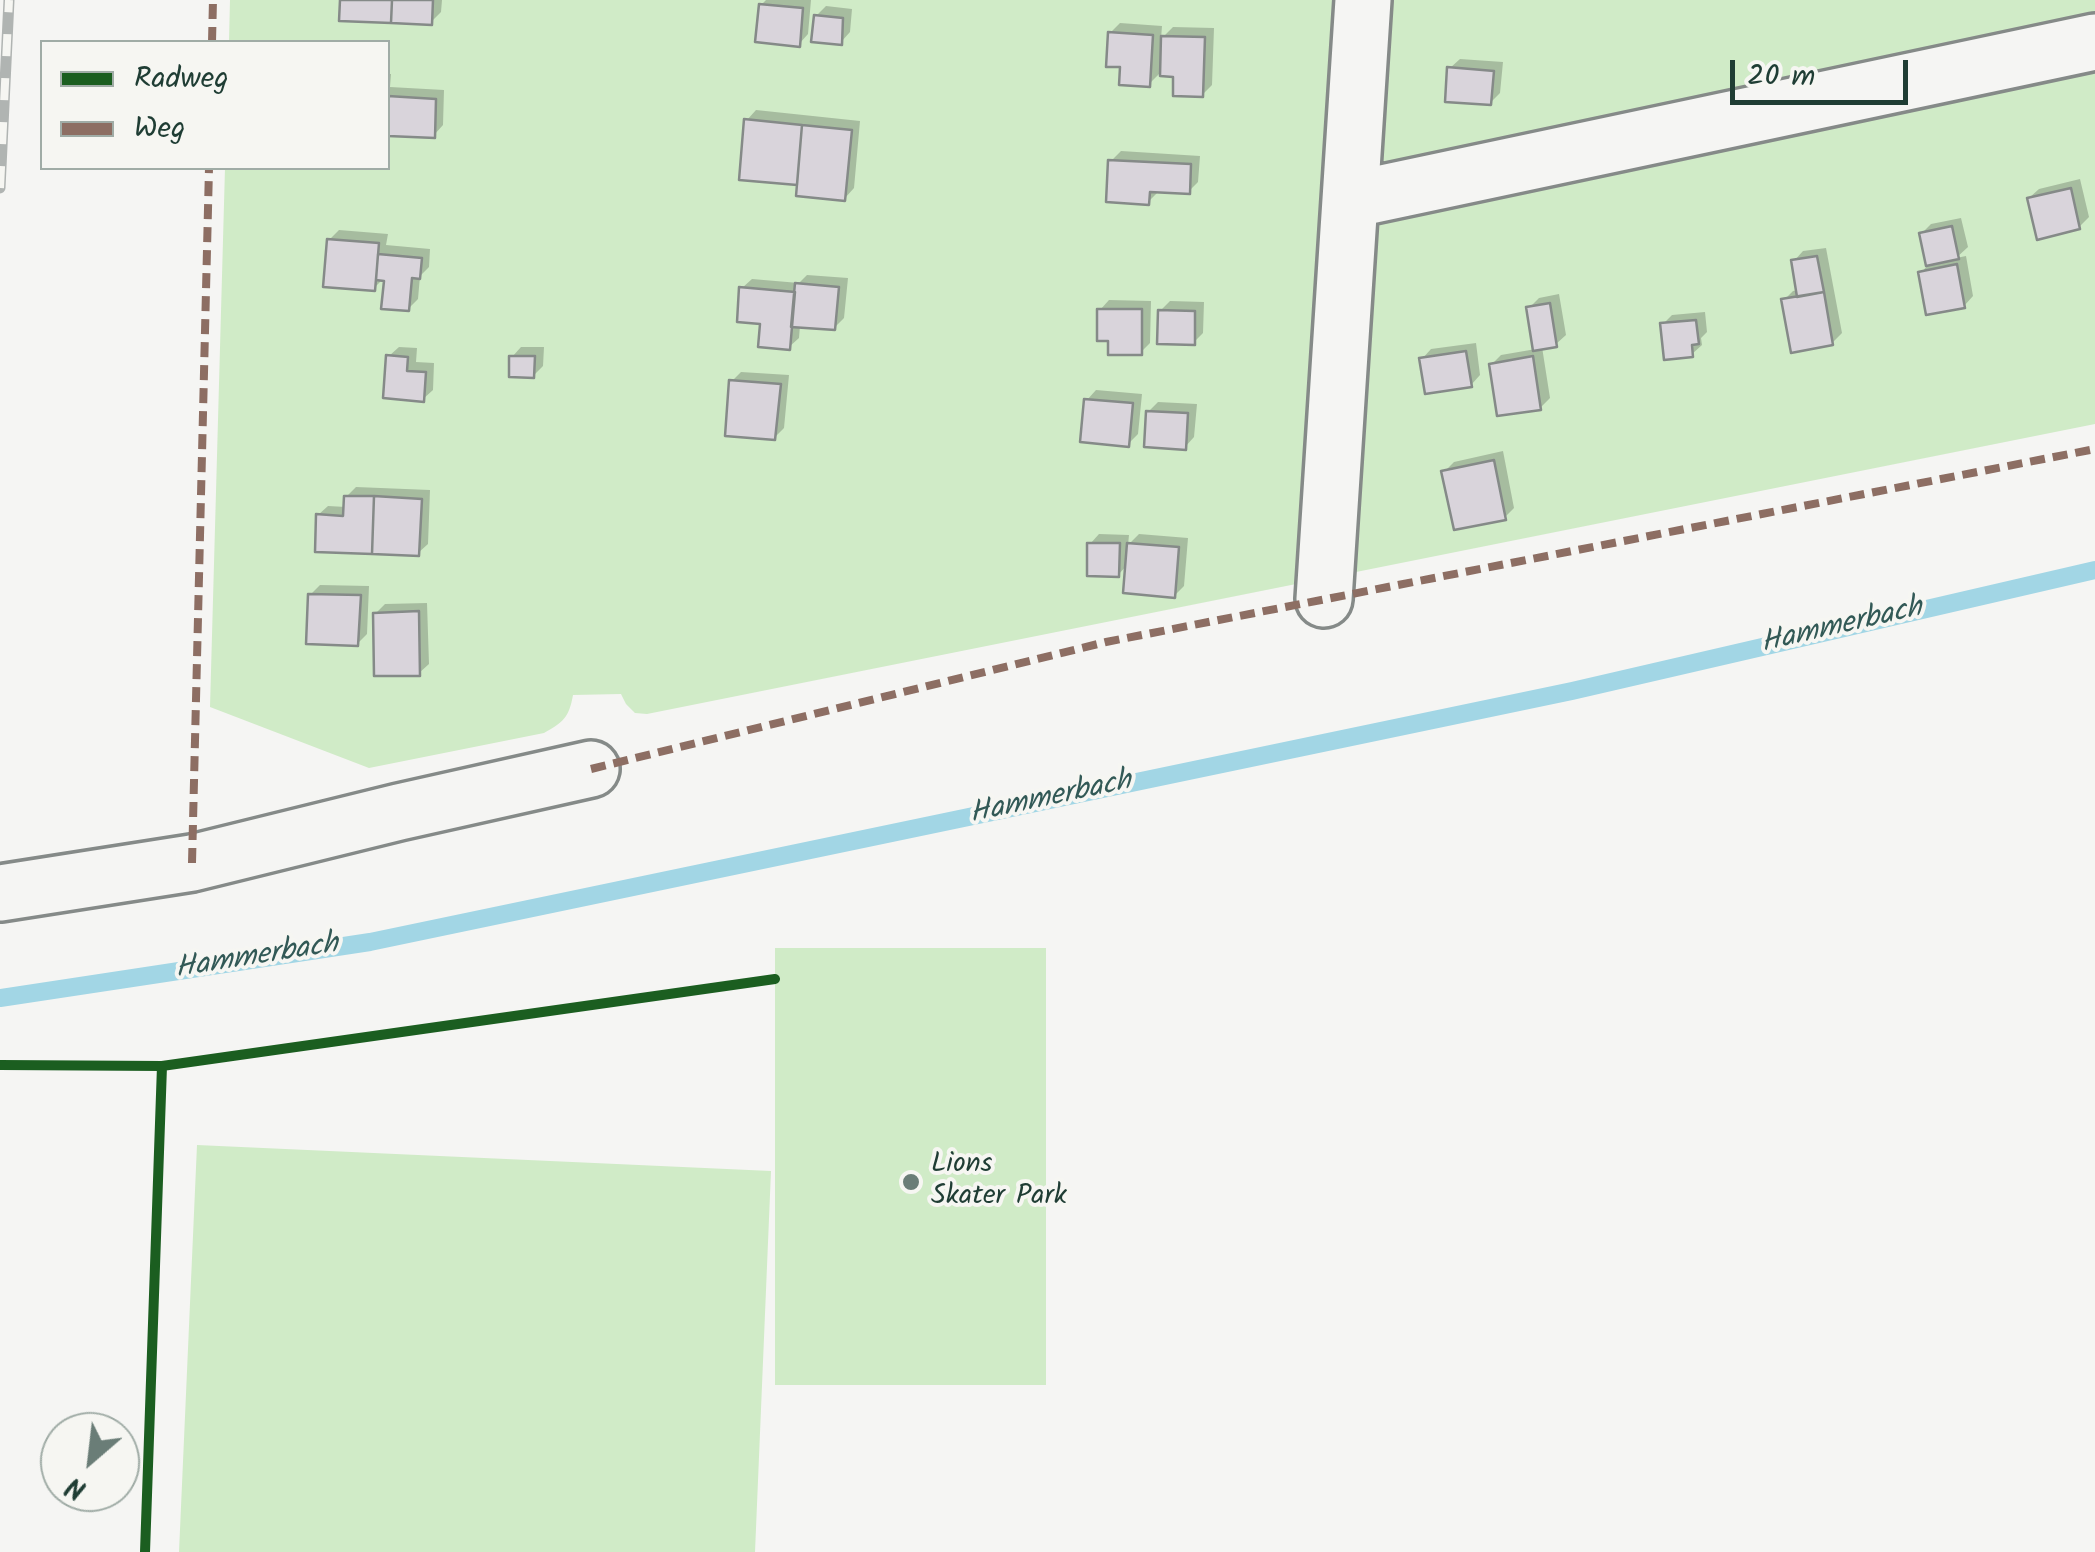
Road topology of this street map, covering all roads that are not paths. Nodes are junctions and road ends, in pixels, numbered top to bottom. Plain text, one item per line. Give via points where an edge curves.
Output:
1 (1364, 0) edge
2 (2095, 42) edge
3 (1350, 200) junction
4 (1324, 599) dead end
5 (591, 769) dead end
6 (0, 894) edge

1 - 3 lane
2 - 3 lane
3 - 4 lane
5 - 6 lane via 192,863

